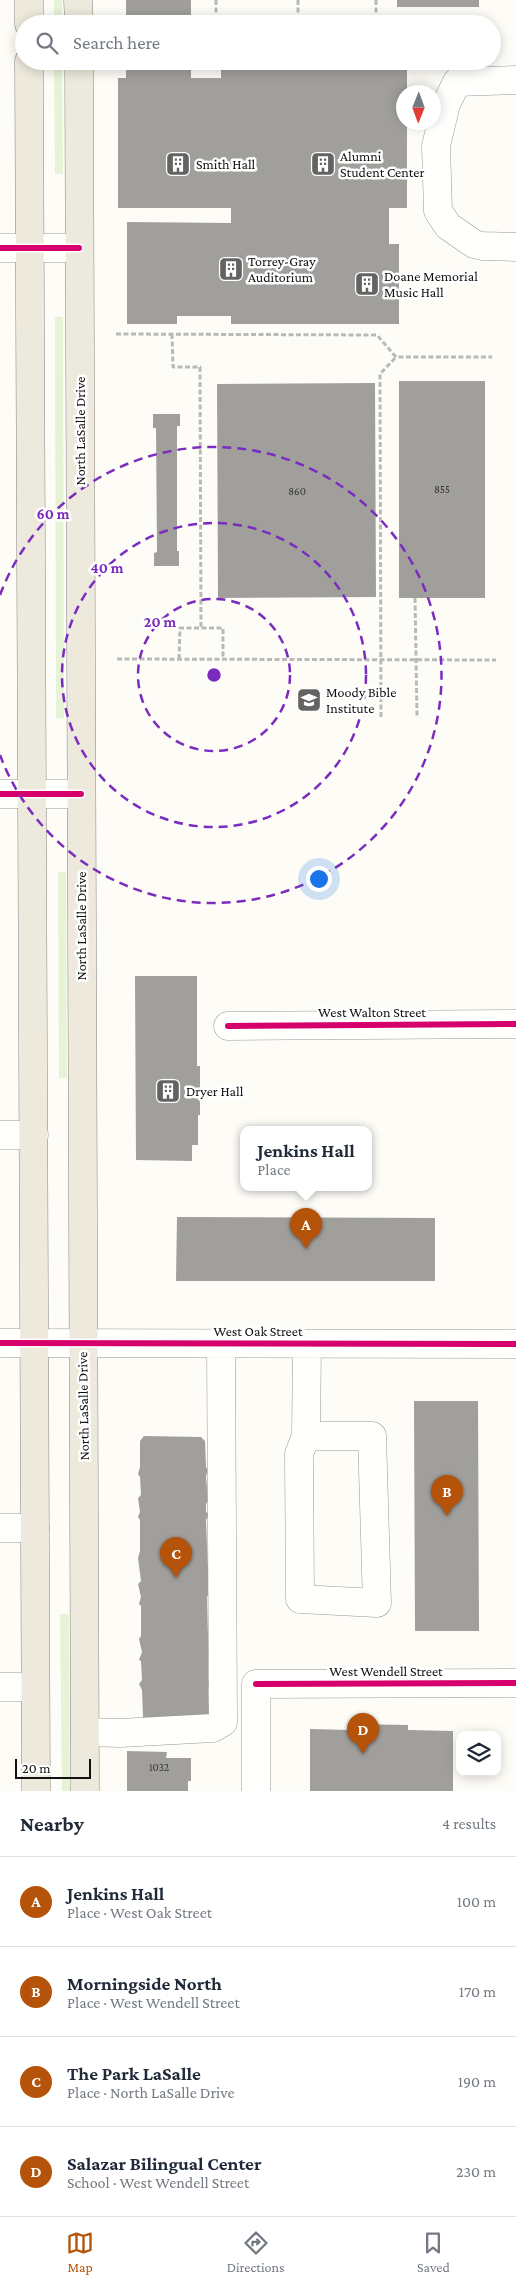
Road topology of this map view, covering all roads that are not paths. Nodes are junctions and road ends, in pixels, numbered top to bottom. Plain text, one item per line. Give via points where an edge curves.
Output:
1 (29, 0) edge
2 (78, 0) edge
3 (29, 15) edge
4 (78, 15) edge
5 (29, 70) edge
6 (79, 70) edge
7 (516, 80) edge
8 (516, 247) edge
9 (0, 248) edge
10 (30, 248) junction
11 (79, 248) junction
12 (0, 794) edge
13 (32, 794) junction
14 (81, 794) junction
15 (516, 1024) edge
16 (228, 1026) dead end
17 (0, 1135) edge
18 (34, 1135) junction
19 (0, 1343) edge
20 (35, 1343) junction
21 (82, 1343) junction
22 (221, 1344) junction
23 (307, 1344) junction
24 (516, 1344) edge
25 (306, 1436) junction
26 (0, 1528) edge
27 (35, 1528) junction
28 (516, 1683) edge
29 (0, 1687) edge
30 (35, 1687) junction
31 (85, 1732) junction
32 (36, 1791) edge
33 (85, 1791) edge
34 (256, 1791) edge

1 - 3 main road
2 - 4 main road
5 - 10 main road
6 - 11 main road, North LaSalle Drive
7 - 8 street via 457,82 446,104 436,146 438,211 448,226 474,244
9 - 10 street
10 - 11 street
10 - 13 main road
11 - 14 main road, North LaSalle Drive
12 - 13 street
13 - 14 street
13 - 18 main road
14 - 21 main road, North LaSalle Drive
15 - 16 street, West Walton Street
17 - 18 street
18 - 20 main road
19 - 20 street, West Oak Street
20 - 21 street, West Oak Street
20 - 27 main road
21 - 22 street, West Oak Street
21 - 31 main road, North LaSalle Drive
22 - 23 street, West Oak Street
22 - 31 street via 223,1722 213,1728
23 - 24 street, West Oak Street
23 - 25 street
25 - 25 street via 299,1454 300,1599 377,1603 372,1436
26 - 27 street
27 - 30 main road
28 - 34 street, West Wendell Street via 256,1684
29 - 30 street
30 - 32 main road
31 - 33 main road, North LaSalle Drive

